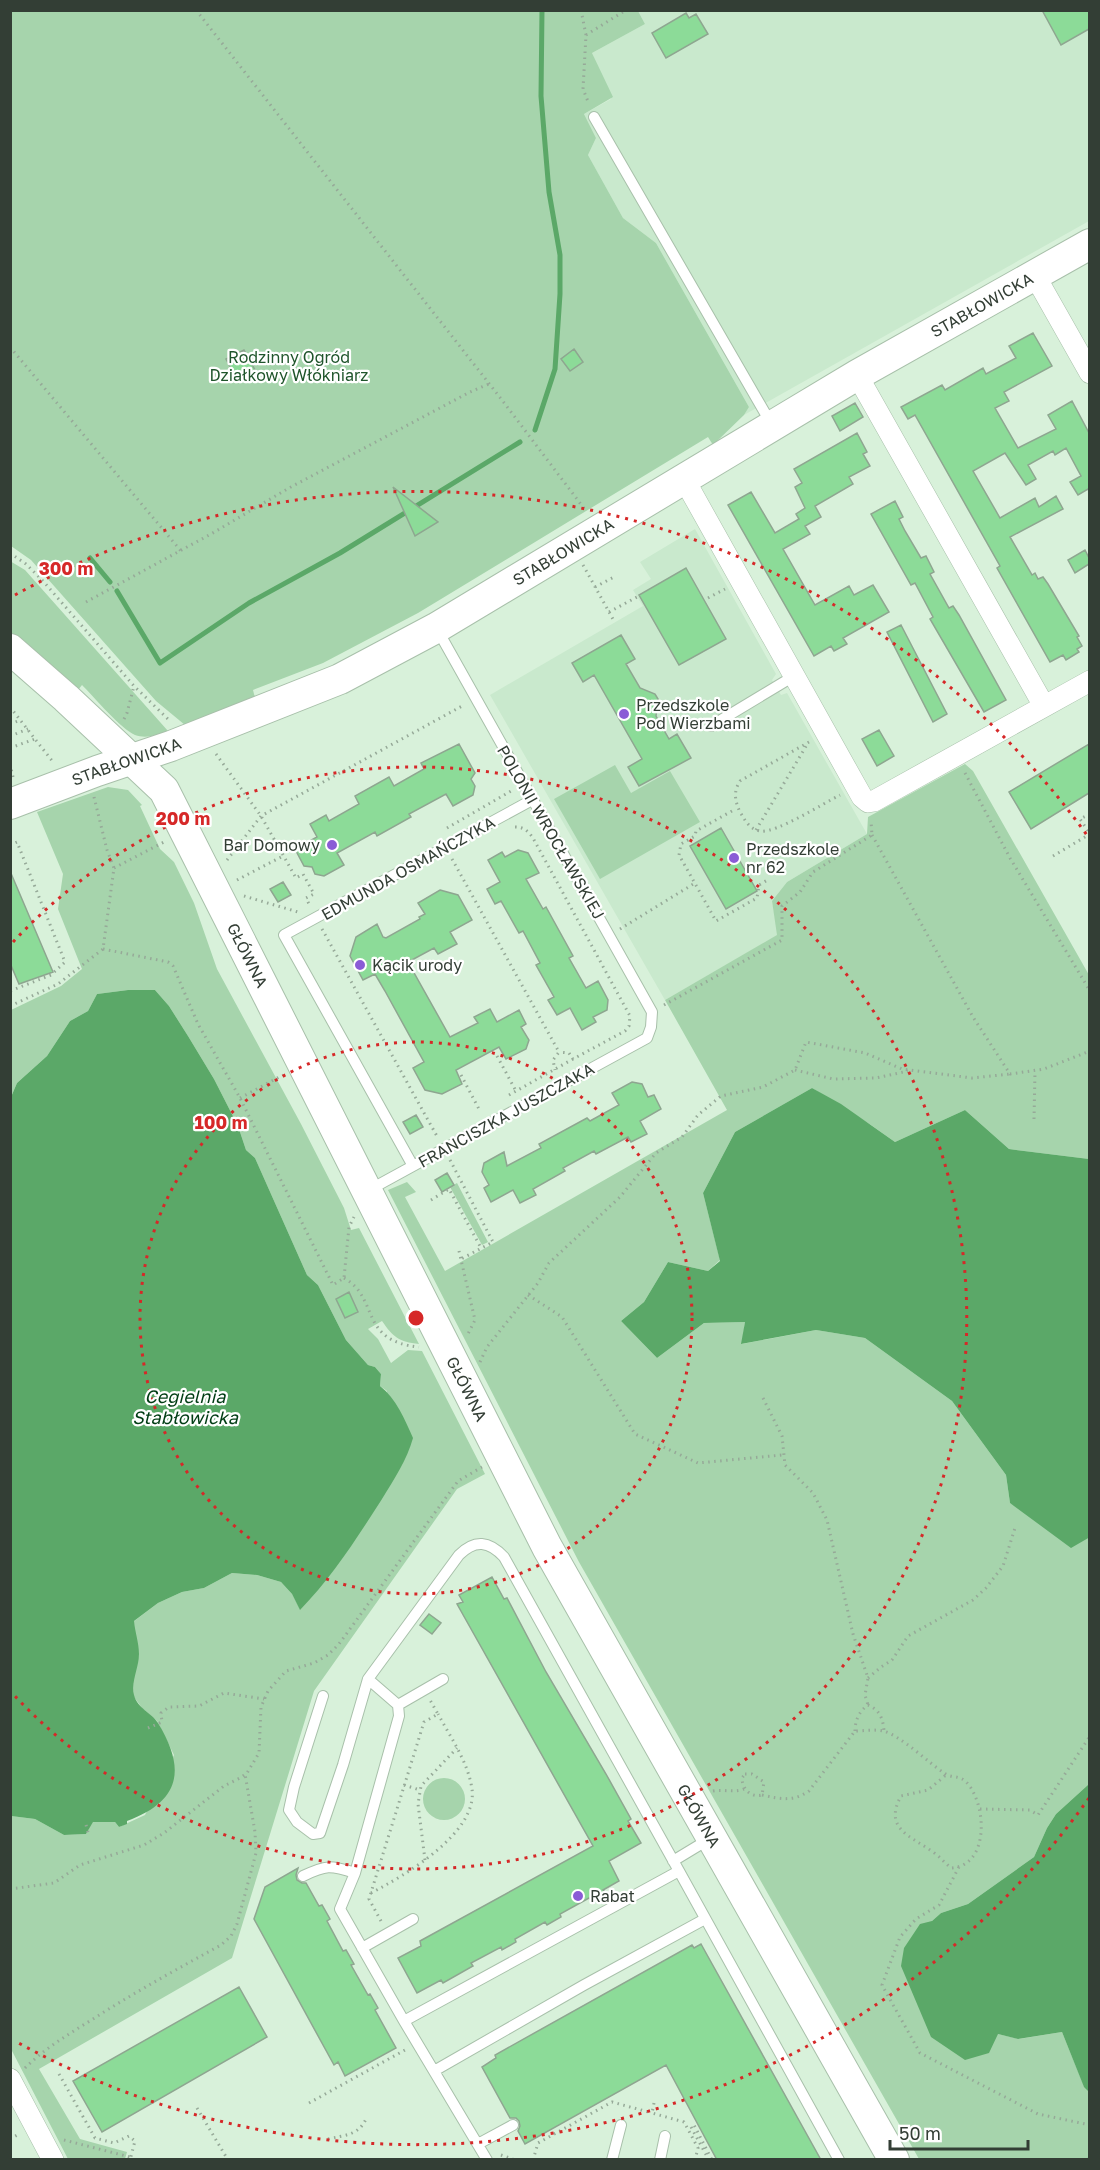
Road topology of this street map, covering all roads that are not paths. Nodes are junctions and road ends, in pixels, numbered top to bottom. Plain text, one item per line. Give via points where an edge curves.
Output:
1 (594, 117) road end
2 (1089, 244) edge
3 (1034, 274) junction
4 (1089, 373) edge
5 (857, 375) junction
6 (772, 425) junction
7 (684, 479) junction
8 (436, 628) junction
9 (10, 649) edge
10 (794, 676) junction
11 (1089, 681) edge
12 (1044, 706) junction
13 (711, 726) dead end
14 (131, 759) junction
15 (12, 793) edge
16 (532, 800) junction
17 (646, 1038) joint
18 (412, 1166) junction
19 (361, 1203) junction
20 (443, 1678) dead end
21 (368, 1679) junction
22 (323, 1696) dead end
23 (398, 1705) junction
24 (711, 1838) junction
25 (673, 1861) junction
26 (679, 1871) junction
27 (355, 1873) junction
28 (303, 1876) dead end
29 (413, 1919) dead end
30 (705, 1919) junction
31 (367, 1946) junction
32 (404, 2021) junction
33 (434, 2071) junction
34 (16, 2074) edge
35 (513, 2125) dead end
36 (621, 2125) dead end
37 (665, 2136) dead end
38 (482, 2142) junction
39 (52, 2160) edge
40 (488, 2160) edge
41 (612, 2160) edge
42 (660, 2160) edge
43 (839, 2160) edge
44 (894, 2160) edge

1 - 6 lane
2 - 3 street, STABŁOWICKA
3 - 4 street
3 - 5 street, STABŁOWICKA
5 - 6 street, STABŁOWICKA
5 - 12 street
6 - 7 street, STABŁOWICKA
7 - 8 street, STABŁOWICKA
7 - 10 street
8 - 14 street, STABŁOWICKA via 340,679
8 - 16 lane, POLONII WROCŁAWSKIEJ
9 - 14 street, GŁÓWNA
10 - 12 street via 868,802
10 - 13 lane
11 - 12 street
14 - 15 street, STABŁOWICKA
14 - 19 street, GŁÓWNA via 166,795
16 - 17 lane, POLONII WROCŁAWSKIEJ via 652,1012
16 - 18 lane, EDMUNDA OSMAŃCZYKA via 284,936
17 - 18 lane, FRANCISZKA JUSZCZAKA
18 - 19 lane, FRANCISZKA JUSZCZAKA
19 - 24 street, GŁÓWNA via 547,1547
20 - 23 lane
21 - 22 lane via 320,1833 313,1834 289,1810
21 - 23 lane
21 - 25 lane via 459,1555 476,1543 497,1550
23 - 27 lane via 399,1716
24 - 25 lane
24 - 44 street, GŁÓWNA
25 - 26 lane
26 - 30 lane
26 - 32 lane
27 - 28 lane via 323,1866
27 - 31 lane via 340,1909
29 - 31 lane
30 - 33 lane
30 - 43 lane
31 - 32 lane
32 - 33 lane
33 - 38 lane
34 - 39 street
35 - 38 lane
36 - 41 lane
37 - 42 lane
38 - 40 lane

